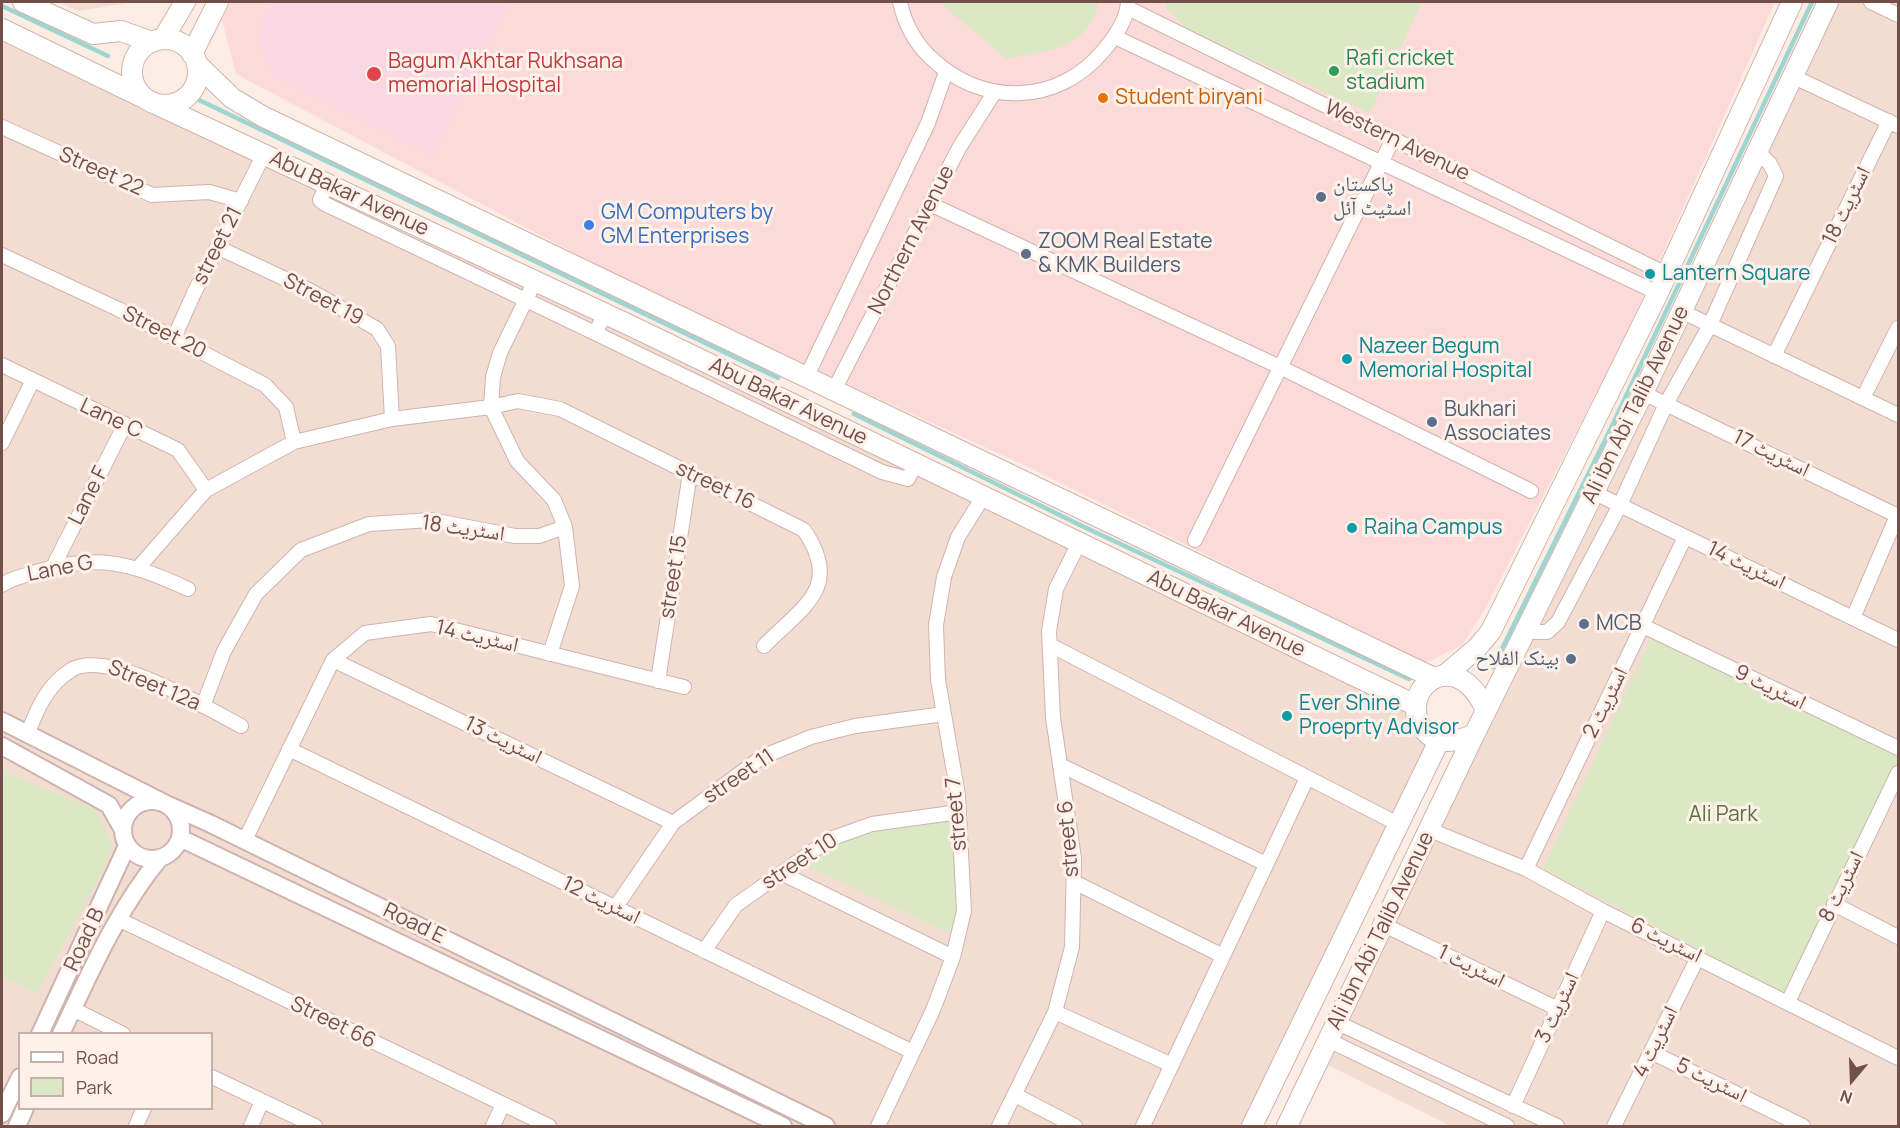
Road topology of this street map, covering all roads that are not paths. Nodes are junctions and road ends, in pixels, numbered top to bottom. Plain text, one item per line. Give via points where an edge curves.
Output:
1 (23, 2) edge
2 (185, 2) edge
3 (218, 2) edge
4 (900, 2) edge
5 (1792, 2) edge
6 (1828, 2) edge
7 (1871, 2) edge
8 (1128, 5) edge
9 (1899, 15) edge
10 (2, 29) edge
11 (1115, 38) junction
12 (158, 40) junction
13 (194, 59) junction
14 (946, 72) junction
15 (1794, 77) junction
16 (994, 93) junction
17 (140, 96) junction
18 (159, 105) junction
19 (1894, 123) edge
20 (2, 127) edge
21 (1393, 139) junction
22 (1757, 151) junction
23 (264, 154) junction
24 (1381, 162) junction
25 (327, 184) junction
26 (241, 201) junction
27 (930, 204) junction
28 (217, 247) junction
29 (2, 255) edge
30 (1666, 274) junction
31 (535, 281) junction
32 (1658, 293) junction
33 (526, 301) junction
34 (1681, 311) junction
35 (605, 314) junction
36 (1710, 325) junction
37 (1899, 328) edge
38 (595, 333) junction
39 (174, 338) junction
40 (1774, 356) junction
41 (2, 365) edge
42 (1280, 367) junction
43 (806, 378) junction
44 (33, 380) junction
45 (834, 390) junction
46 (1642, 393) junction
47 (1863, 398) junction
48 (1666, 404) junction
49 (491, 407) junction
50 (1899, 415) edge
51 (392, 418) junction
52 (125, 424) junction
53 (294, 442) junction
54 (2, 443) edge
55 (915, 464) junction
56 (690, 473) junction
57 (206, 490) junction
58 (1531, 491) dead end
59 (1595, 492) junction
60 (983, 497) junction
61 (1620, 506) junction
62 (1898, 516) edge
63 (565, 527) junction
64 (1685, 537) junction
65 (1195, 540) dead end
66 (1079, 543) junction
67 (54, 567) junction
68 (139, 567) junction
69 (2, 585) edge
70 (188, 589) dead end
71 (1853, 618) junction
72 (1643, 626) junction
73 (1527, 628) junction
74 (1899, 639) edge
75 (1050, 645) junction
76 (764, 646) dead end
77 (550, 654) junction
78 (333, 660) junction
79 (1439, 677) junction
80 (658, 681) junction
81 (684, 687) dead end
82 (1415, 705) junction
83 (203, 706) junction
84 (1485, 708) junction
85 (944, 714) junction
86 (2, 721) edge
87 (241, 726) dead end
88 (28, 733) junction
89 (1474, 735) junction
90 (1438, 741) junction
91 (2, 746) edge
92 (1899, 748) edge
93 (289, 749) junction
94 (1060, 765) junction
95 (1899, 773) edge
96 (1307, 778) junction
97 (166, 804) junction
98 (959, 812) junction
99 (673, 823) junction
100 (1398, 824) junction
101 (122, 828) junction
102 (1430, 830) junction
103 (180, 837) junction
104 (245, 840) junction
105 (127, 846) junction
106 (160, 858) junction
107 (1266, 864) junction
108 (1526, 869) junction
109 (782, 873) junction
110 (1074, 882) junction
111 (1834, 904) junction
112 (615, 908) junction
113 (1603, 911) junction
114 (118, 919) junction
115 (1384, 925) junction
116 (1899, 938) edge
117 (704, 951) junction
118 (1223, 956) junction
119 (953, 957) junction
120 (1698, 957) junction
121 (1788, 1002) junction
122 (73, 1009) junction
123 (1558, 1009) junction
124 (1055, 1012) junction
125 (1336, 1022) junction
126 (41, 1032) edge
127 (62, 1032) edge
128 (119, 1032) edge
129 (1328, 1040) junction
130 (913, 1052) junction
131 (1651, 1052) junction
132 (1899, 1058) edge
133 (1172, 1065) junction
134 (213, 1077) edge
135 (18, 1081) edge
136 (1015, 1095) junction
137 (262, 1101) junction
138 (503, 1104) junction
139 (1513, 1106) junction
140 (24, 1110) edge
141 (143, 1110) edge
142 (2, 1114) edge
143 (17, 1126) edge
144 (136, 1126) edge
145 (250, 1126) edge
146 (315, 1126) edge
147 (493, 1126) edge
148 (549, 1126) edge
149 (783, 1126) edge
150 (826, 1126) edge
151 (878, 1126) edge
152 (999, 1126) edge
153 (1075, 1126) edge
154 (1143, 1126) edge
155 (1252, 1126) edge
156 (1287, 1126) edge
157 (1507, 1126) edge
158 (1557, 1126) edge
159 (1614, 1126) edge
160 (1803, 1126) edge

1 - 12 main road via 93,34 121,32
2 - 12 main road
3 - 13 main road
4 - 14 street via 919,46
5 - 30 main road, Ali ibn Abi Talib Avenue
6 - 15 main road, Ali ibn Abi Talib Avenue
7 - 9 street
8 - 11 street
8 - 21 street, Western Avenue
10 - 17 main road
11 - 16 street via 1093,64 1063,84 1029,93
11 - 24 street, Western Avenue
12 - 13 main road via 174,41
12 - 17 main road via 143,47 132,65 131,76
13 - 18 main road via 195,86 189,95 180,102
13 - 43 main road, Abu Bakar Avenue via 232,98 262,116
14 - 16 street
14 - 43 street, Northern Avenue via 928,123
15 - 19 street
15 - 22 main road, Ali ibn Abi Talib Avenue
16 - 27 street, Northern Avenue
17 - 18 main road
18 - 23 main road, Abu Bakar Avenue
19 - 40 street, اسٹریٹ 18
20 - 26 street, Street 22 via 152,195 209,192
21 - 24 street
21 - 30 street, Western Avenue
22 - 34 main road, Ali ibn Abi Talib Avenue
22 - 36 street via 1776,176
23 - 25 main road, Abu Bakar Avenue
23 - 26 street, street 21
24 - 32 street, Western Avenue
24 - 42 street
25 - 31 main road, Abu Bakar Avenue
25 - 33 street via 320,200 326,204
26 - 28 street, street 21
27 - 42 street
27 - 45 street, Northern Avenue
28 - 39 street, street 21
28 - 51 street, Street 19 via 309,290 377,329 387,346
29 - 39 street, Street 20
30 - 32 main road, Ali ibn Abi Talib Avenue
31 - 33 street
31 - 35 main road, Abu Bakar Avenue
32 - 79 main road, Ali ibn Abi Talib Avenue via 1491,632
33 - 38 street
33 - 49 street via 500,353 493,376
34 - 36 street
34 - 46 main road, Ali ibn Abi Talib Avenue
35 - 38 street
35 - 55 main road, Abu Bakar Avenue
36 - 40 street
36 - 48 street
37 - 47 street
38 - 55 street via 882,472 908,478
39 - 53 street, Street 20 via 264,385 286,407
40 - 47 street
41 - 44 street, Lane C
42 - 58 street
42 - 65 street
43 - 45 main road, Abu Bakar Avenue
44 - 52 street, Lane C
44 - 54 street
45 - 79 main road, Abu Bakar Avenue
46 - 48 street, اسٹریٹ 17
46 - 59 main road, Ali ibn Abi Talib Avenue
47 - 50 street
48 - 61 street
48 - 62 street, اسٹریٹ 17
49 - 51 street, street 16
49 - 56 street, street 16 via 518,401 560,409
49 - 63 street via 518,461 554,500
51 - 53 street, street 16
52 - 57 street, Lane C via 178,450
52 - 67 street, Lane F
53 - 57 street, street 16
55 - 60 main road, Abu Bakar Avenue
56 - 76 street, street 16 via 804,530 815,546 821,571 819,590
56 - 80 street, street 15
57 - 68 street
59 - 61 street, اسٹریٹ 14
59 - 73 main road, Ali ibn Abi Talib Avenue
60 - 66 main road, Abu Bakar Avenue
60 - 85 street, street 7 via 958,537 944,577 936,625
61 - 64 street, اسٹریٹ 14
61 - 73 street via 1558,622 1547,632
62 - 71 street
63 - 77 street via 572,586
63 - 83 street, اسٹریٹ 18 via 539,536 515,537 431,520 369,524 301,550 256,594 224,651
64 - 71 street, اسٹریٹ 14
64 - 72 street, اسٹریٹ 2
66 - 75 street, street 6 via 1056,589
66 - 82 main road, Abu Bakar Avenue
67 - 68 street, Lane G via 100,561
67 - 69 street, Lane G
68 - 70 street, Lane G
71 - 74 street, اسٹریٹ 14
72 - 92 street, اسٹریٹ 9
72 - 108 street, اسٹریٹ 2
73 - 84 main road, Ali ibn Abi Talib Avenue
75 - 94 street, street 6 via 1053,718
75 - 96 street
77 - 78 street, اسٹریٹ 14 via 431,624 365,633
77 - 80 street, اسٹریٹ 14
78 - 93 street, اسٹریٹ 14
78 - 99 street, اسٹریٹ 13
79 - 82 main road via 1425,685
79 - 84 main road via 1465,680 1474,687
80 - 81 street, اسٹریٹ 14
82 - 90 main road via 1421,727
83 - 87 street, Street 12a
83 - 88 street, Street 12a via 162,685 99,663 72,669 54,684 39,703
84 - 89 main road
85 - 98 street, street 7
85 - 99 street, street 11 via 855,726 811,737 762,757
86 - 88 street, Road E
88 - 97 street, Road E
89 - 90 main road
89 - 102 main road, Ali ibn Abi Talib Avenue
90 - 100 main road, Ali ibn Abi Talib Avenue
91 - 101 street via 109,805
93 - 104 street, اسٹریٹ 14
93 - 112 street, اسٹریٹ 12
94 - 107 street
94 - 110 street, street 6
95 - 111 street, اسٹریٹ 8
96 - 100 street
96 - 107 street
97 - 101 street via 137,804
97 - 103 street via 179,818
97 - 104 street, Road E
98 - 109 street, street 10 via 873,824 830,839
98 - 119 street, street 7 via 964,911
99 - 112 street, street 11
100 - 155 main road, Ali ibn Abi Talib Avenue
101 - 105 street
102 - 108 street, اسٹریٹ 6
102 - 115 main road, Ali ibn Abi Talib Avenue
103 - 106 street via 176,847
103 - 149 street, Road E
104 - 150 street, Road E
105 - 106 street via 142,858
105 - 126 street, Road B
106 - 114 street, Road B
107 - 118 street
108 - 113 street, اسٹریٹ 6
109 - 117 street, street 10 via 736,905
109 - 119 street
110 - 118 street
110 - 124 street, street 6 via 1072,947
111 - 116 street
111 - 121 street, اسٹریٹ 8
112 - 117 street, اسٹریٹ 12
113 - 120 street, اسٹریٹ 6
113 - 123 street, اسٹریٹ 3
114 - 122 street, Road B
114 - 138 street, Street 66
115 - 123 street, اسٹریٹ 1
115 - 125 main road, Ali ibn Abi Talib Avenue
117 - 130 street, اسٹریٹ 12
118 - 133 street
119 - 130 street, street 7
120 - 121 street, اسٹریٹ 6
120 - 131 street, اسٹریٹ 4
121 - 132 street, اسٹریٹ 6
122 - 127 street, Road B
122 - 128 street
123 - 139 street, اسٹریٹ 3
124 - 133 street
124 - 136 street, street 6
125 - 129 main road, Ali ibn Abi Talib Avenue
125 - 139 street
129 - 156 main road, Ali ibn Abi Talib Avenue
129 - 157 street
130 - 151 street, street 7
131 - 159 street, اسٹریٹ 4
131 - 160 street, اسٹریٹ 5
133 - 154 street
134 - 137 street
135 - 142 street
136 - 152 street, street 6
136 - 153 street
137 - 145 street
137 - 146 street
138 - 147 street
138 - 148 street, Street 66
139 - 158 street
140 - 143 street
141 - 144 street

